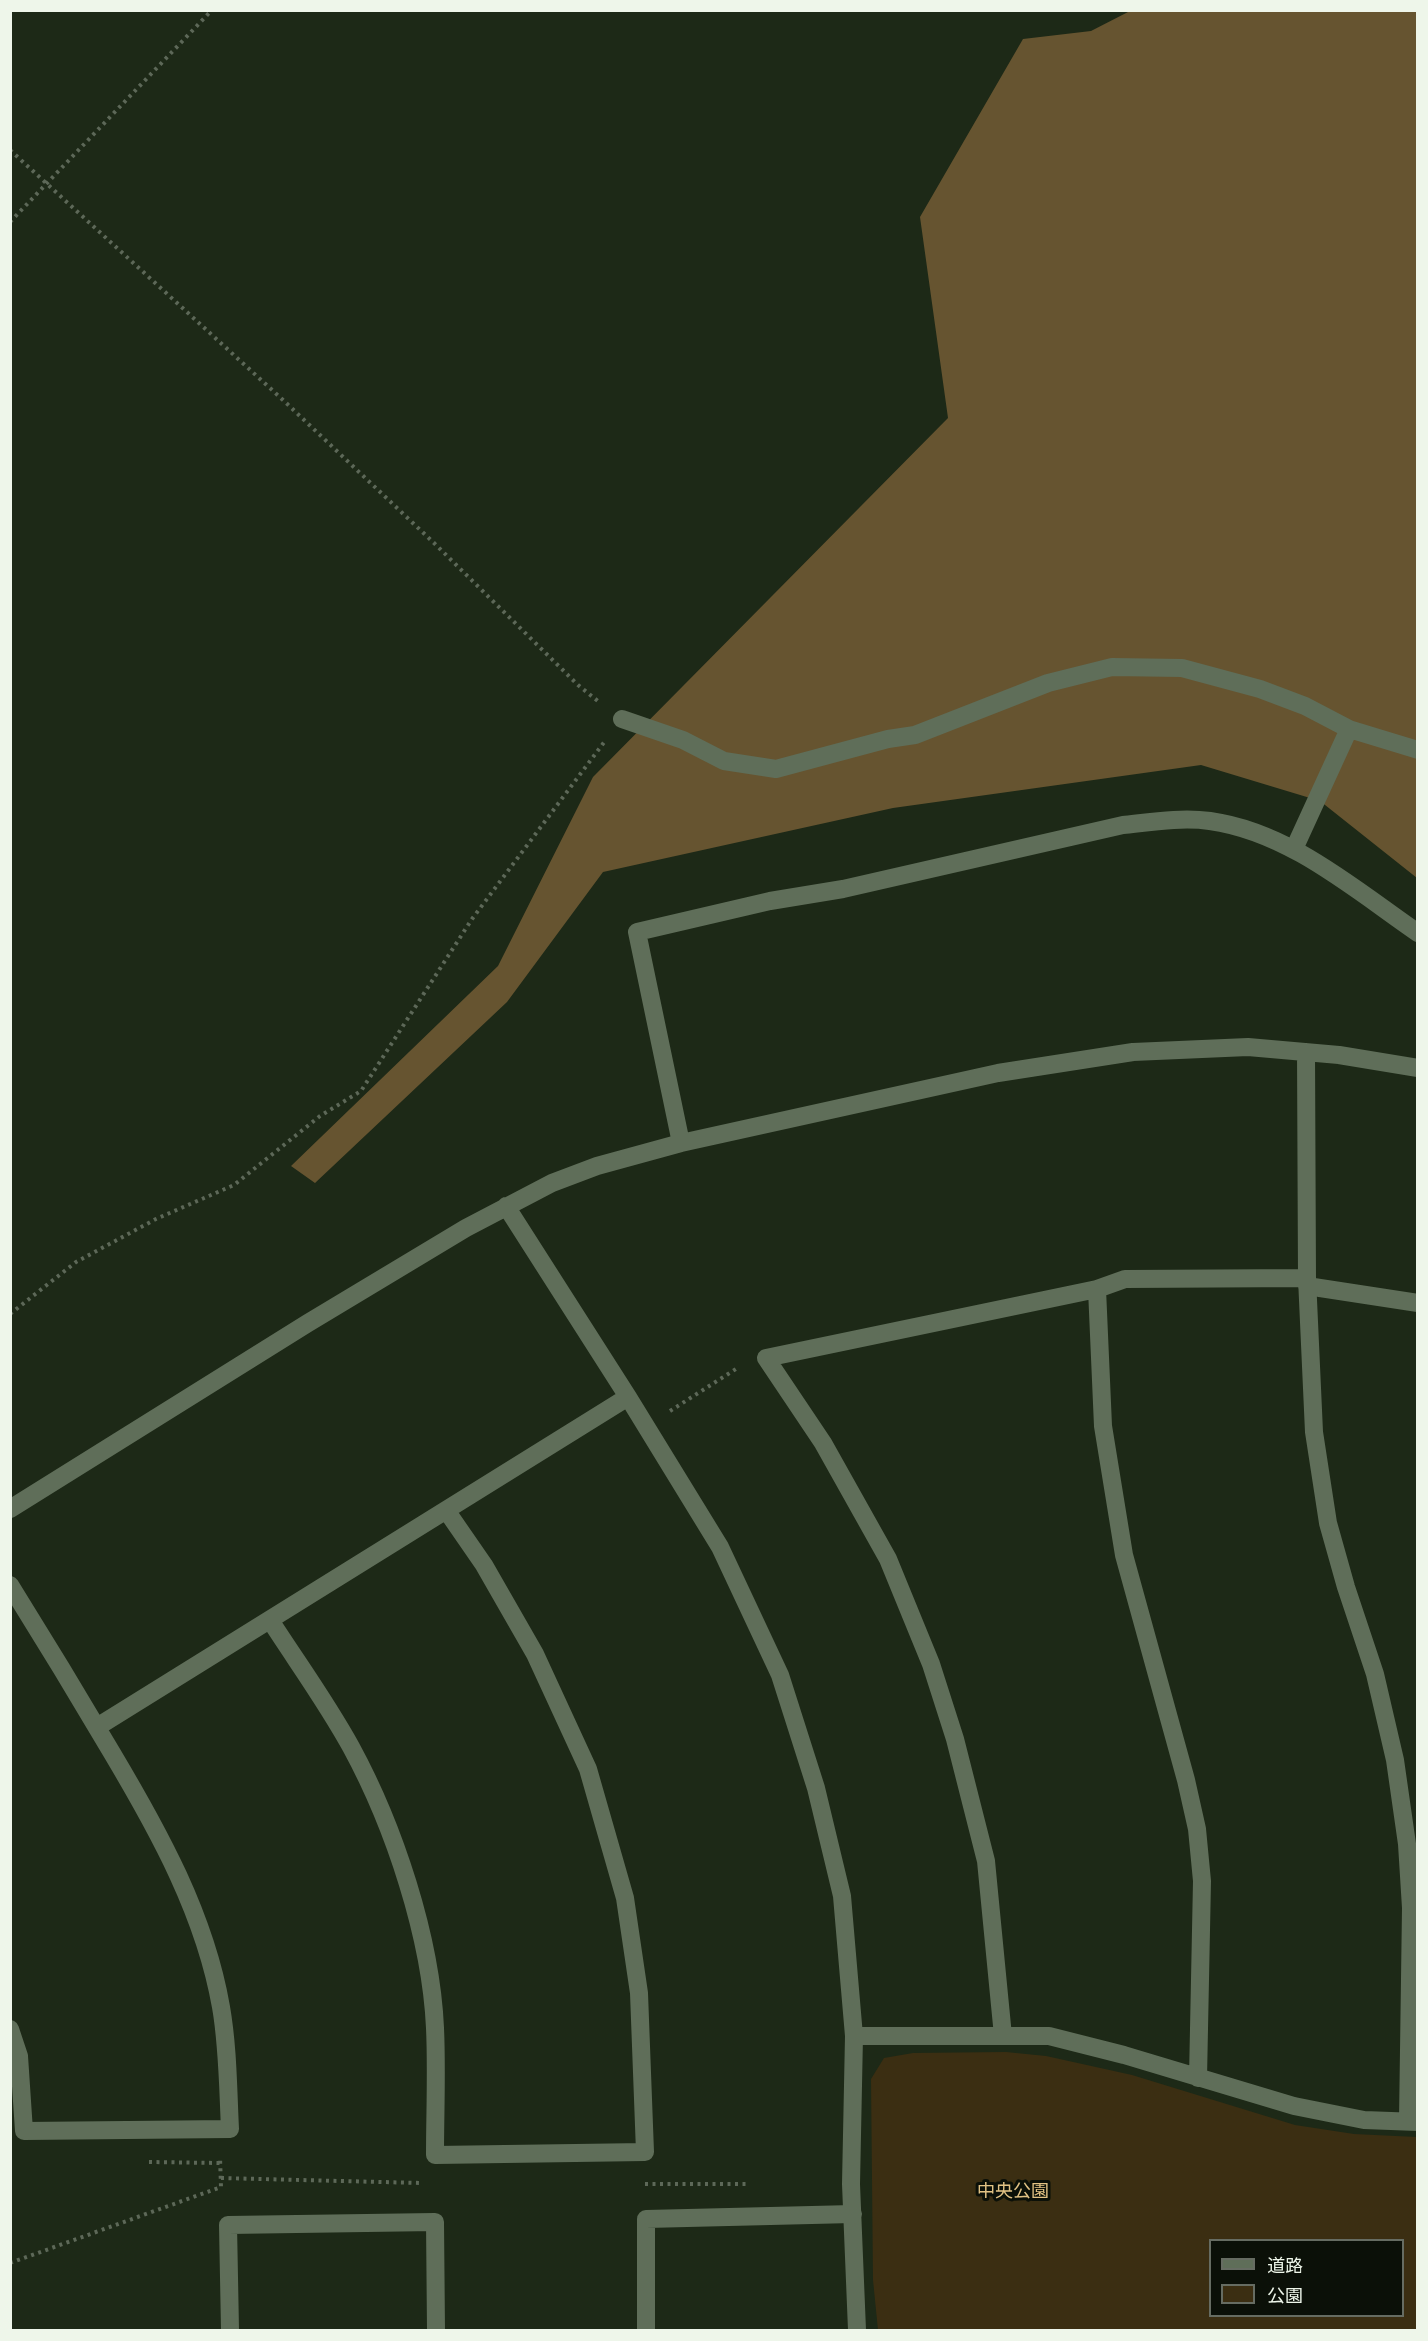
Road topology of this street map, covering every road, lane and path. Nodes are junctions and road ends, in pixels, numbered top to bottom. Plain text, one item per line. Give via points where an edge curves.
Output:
1 (212, 10) edge
2 (10, 150) edge
3 (47, 184) junction
4 (10, 222) edge
5 (622, 719) junction
6 (1349, 729) junction
7 (1418, 750) edge
8 (1294, 849) junction
9 (1418, 933) edge
10 (1306, 1052) junction
11 (1418, 1068) edge
12 (681, 1143) junction
13 (506, 1206) junction
14 (1307, 1282) junction
15 (1097, 1289) junction
16 (1418, 1303) edge
17 (10, 1314) edge
18 (766, 1359) junction
19 (628, 1397) junction
20 (646, 1427) junction
21 (10, 1509) edge
22 (446, 1510) junction
23 (10, 1585) edge
24 (270, 1620) junction
25 (97, 1727) junction
26 (10, 2029) edge
27 (854, 2036) junction
28 (1003, 2036) junction
29 (1198, 2078) junction
30 (1413, 2122) edge
31 (645, 2152) junction
32 (141, 2162) dead end
33 (853, 2214) junction
34 (646, 2219) junction
35 (10, 2263) edge
36 (230, 2331) edge
37 (436, 2331) edge
38 (646, 2331) edge
39 (857, 2331) edge

1 - 3 path
2 - 3 path
3 - 4 path
3 - 5 path via 284,400 578,685
5 - 6 street via 683,740 724,761 776,769 915,735 1048,683 1112,667 1182,668 1260,689
5 - 17 path via 472,919 361,1091 320,1116 234,1185 156,1219 76,1262
6 - 7 street
6 - 8 street
8 - 9 street
8 - 12 street via 1208,820 1123,825 637,932
10 - 11 street
10 - 12 street via 1248,1047 1133,1052 998,1073
10 - 14 street
12 - 13 street via 597,1166
13 - 19 street
13 - 21 street via 308,1323
14 - 15 street via 1125,1279
14 - 16 street
14 - 30 street via 1314,1432 1328,1523 1375,1674 1395,1760 1407,1844
15 - 18 street
15 - 29 street via 1103,1426 1124,1555 1197,1829 1202,1881
18 - 20 path via 744,1363
18 - 28 street via 823,1443 888,1559 931,1664 986,1861
19 - 20 street
19 - 22 street
20 - 27 street via 720,1547 780,1675 816,1788 842,1896
22 - 24 street
22 - 31 street via 484,1565 535,1654 588,1769 625,1898 639,1992
23 - 25 street
24 - 25 street
24 - 31 street via 350,1746 374,1792 405,1875 418,1922 435,2026 435,2155
25 - 26 street via 161,1838 212,1964 226,2041 230,2129 24,2131 19,2056
27 - 28 street
27 - 33 street
28 - 29 street via 1049,2036
29 - 30 street via 1294,2106 1364,2120
31 - 34 path
32 - 35 path via 220,2163 221,2187
33 - 34 street
33 - 39 street
34 - 38 street
36 - 37 street via 228,2225 435,2222

